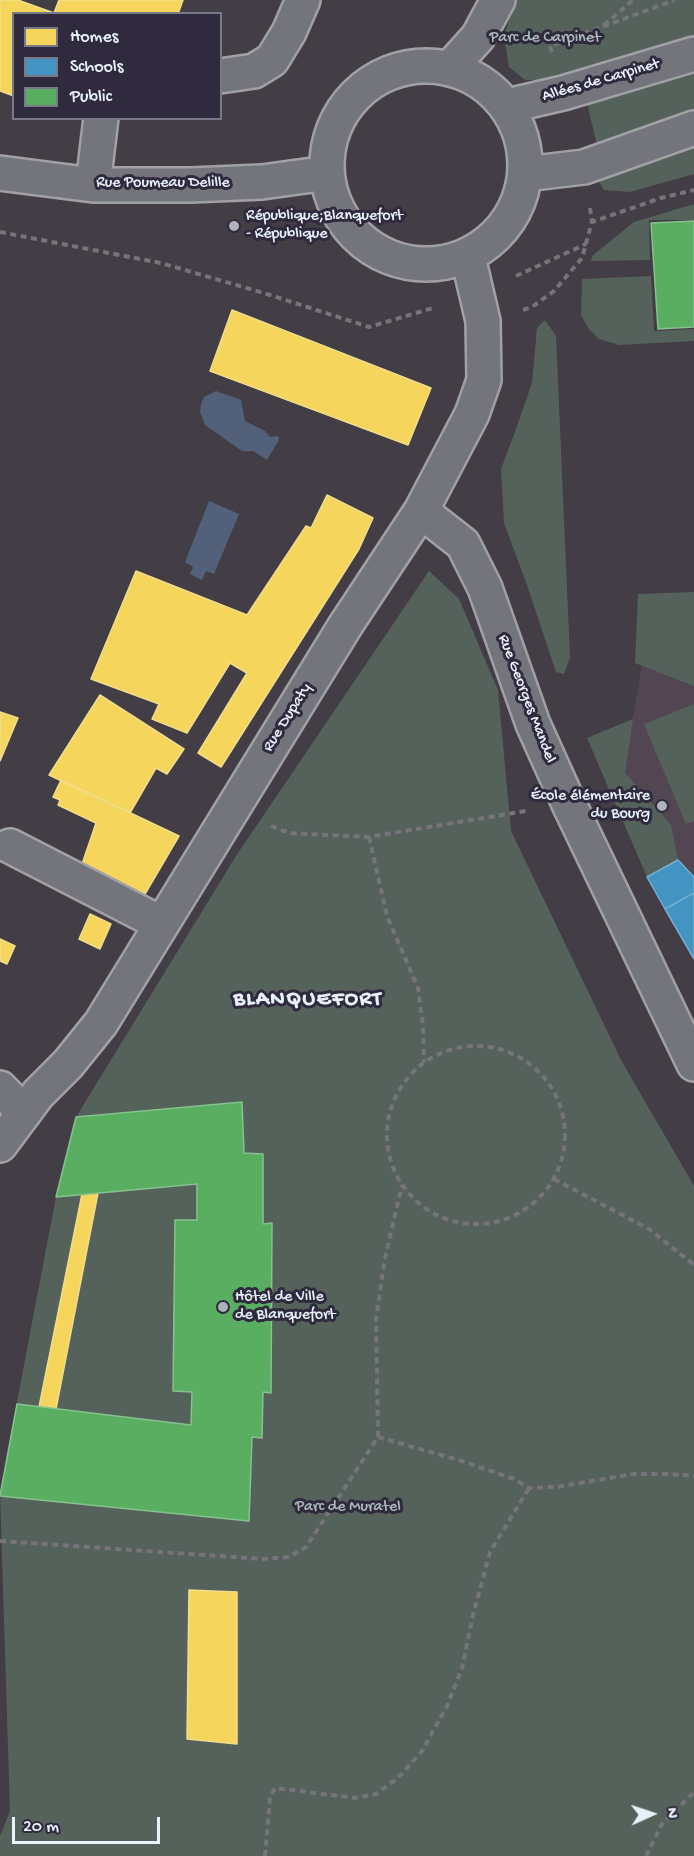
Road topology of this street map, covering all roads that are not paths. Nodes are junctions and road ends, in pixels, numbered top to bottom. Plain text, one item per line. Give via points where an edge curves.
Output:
1 (303, 0) edge
2 (498, 0) edge
3 (694, 54) edge
4 (450, 68) junction
5 (222, 76) edge
6 (507, 106) junction
7 (101, 120) edge
8 (694, 128) edge
9 (0, 172) edge
10 (327, 173) junction
11 (525, 174) junction
12 (93, 185) junction
13 (468, 257) junction
14 (421, 511) junction
15 (10, 846) dead end
16 (162, 924) junction
17 (694, 1064) edge
18 (0, 1088) edge
19 (24, 1113) junction
20 (0, 1145) edge

1 - 5 street via 272,60 254,71
2 - 4 street via 478,37
3 - 6 street, Allées de Carpinet
4 - 6 street via 481,82
4 - 10 street via 420,66 388,73 362,89 341,113 330,141
6 - 11 street via 525,150
7 - 12 street
8 - 11 street via 584,167
9 - 12 street, Rue Poumeau Delille
10 - 12 street, Rue Poumeau Delille via 262,182
10 - 13 street via 334,204 351,231 376,251 405,263 436,265
11 - 13 street via 520,200 507,223 489,243
13 - 14 street, Rue Dupaty via 480,307 484,380 472,414
14 - 16 street, Rue Dupaty via 345,626
14 - 17 street, Rue Georges Mandel via 463,544 485,588 533,724
15 - 16 street
16 - 19 street, Rue Dupaty via 101,1023
18 - 19 street
19 - 20 street, Rue Dupaty

